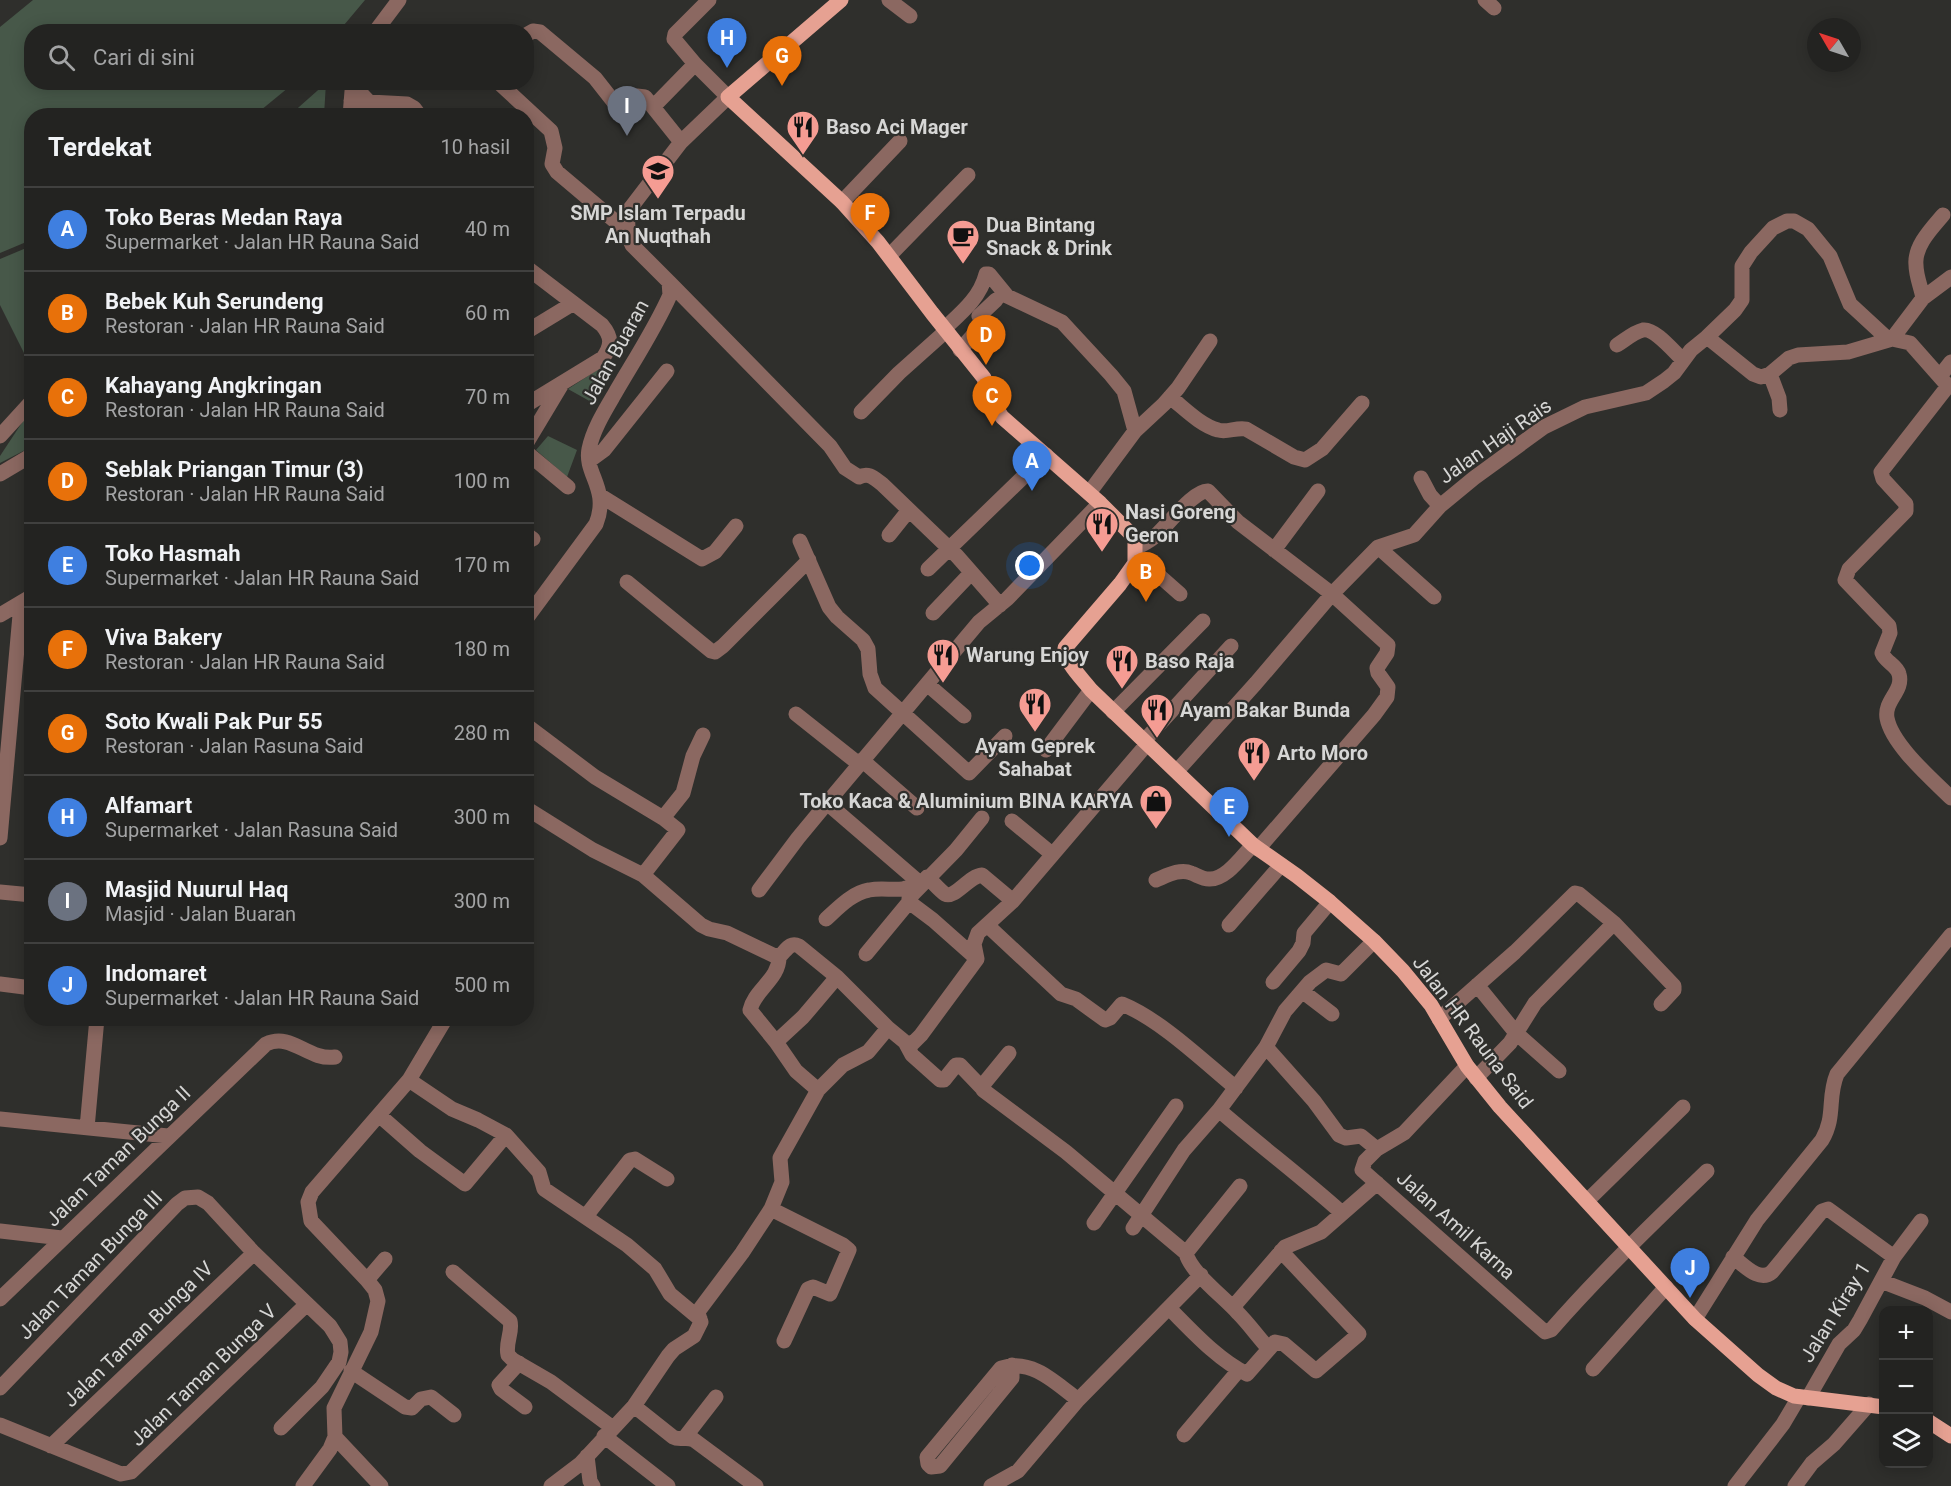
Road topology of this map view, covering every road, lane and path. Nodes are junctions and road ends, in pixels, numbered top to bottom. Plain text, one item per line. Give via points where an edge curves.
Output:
1 (399, 0) edge
2 (709, 0) edge
3 (841, 0) edge
4 (889, 0) edge
5 (910, 16) dead end
6 (381, 24) edge
7 (534, 30) edge
8 (695, 64) junction
9 (507, 90) edge
10 (352, 96) edge
11 (728, 97) junction
12 (652, 107) junction
13 (368, 108) edge
14 (377, 108) edge
15 (414, 108) edge
16 (526, 108) edge
17 (534, 115) edge
18 (900, 141) dead end
19 (681, 142) junction
20 (968, 175) dead end
21 (842, 202) junction
22 (1943, 215) dead end
23 (628, 232) junction
24 (889, 256) junction
25 (534, 273) edge
26 (1951, 278) edge
27 (669, 282) junction
28 (1923, 298) junction
29 (996, 300) dead end
30 (572, 304) junction
31 (534, 327) edge
32 (945, 330) junction
33 (1707, 338) junction
34 (1891, 340) junction
35 (1210, 341) dead end
36 (1617, 345) dead end
37 (960, 350) junction
38 (1683, 360) junction
39 (1951, 362) edge
40 (667, 371) dead end
41 (1770, 374) junction
42 (1940, 376) junction
43 (564, 381) junction
44 (1170, 397) junction
45 (534, 400) edge
46 (1362, 402) dead end
47 (24, 410) edge
48 (1780, 410) dead end
49 (861, 412) dead end
50 (534, 431) edge
51 (1135, 431) junction
52 (0, 436) edge
53 (1046, 455) junction
54 (534, 459) edge
55 (24, 460) edge
56 (589, 461) junction
57 (0, 474) edge
58 (1421, 478) dead end
59 (568, 487) dead end
60 (1318, 491) dead end
61 (601, 496) junction
62 (1095, 498) junction
63 (1440, 506) junction
64 (909, 510) junction
65 (736, 526) dead end
66 (889, 535) dead end
67 (800, 541) dead end
68 (1378, 547) junction
69 (949, 548) junction
70 (1274, 550) junction
71 (1136, 555) junction
72 (809, 560) junction
73 (928, 569) dead end
74 (971, 573) junction
75 (627, 582) dead end
76 (1180, 594) dead end
77 (1332, 594) junction
78 (1434, 597) dead end
79 (24, 601) edge
80 (1004, 602) junction
81 (534, 608) edge
82 (933, 613) dead end
83 (0, 615) edge
84 (24, 618) edge
85 (1203, 621) dead end
86 (1231, 646) dead end
87 (927, 684) junction
88 (1091, 690) junction
89 (1113, 712) junction
90 (902, 713) junction
91 (796, 714) dead end
92 (964, 716) dead end
93 (534, 731) edge
94 (703, 735) dead end
95 (1005, 735) dead end
96 (1146, 743) junction
97 (1046, 750) dead end
98 (861, 762) junction
99 (1177, 771) junction
100 (1951, 798) edge
101 (827, 803) junction
102 (916, 808) dead end
103 (534, 813) edge
104 (663, 818) junction
105 (981, 818) dead end
106 (1012, 821) dead end
107 (0, 838) edge
108 (1255, 847) junction
109 (1052, 854) junction
110 (1281, 865) junction
111 (643, 875) junction
112 (1156, 880) dead end
113 (923, 881) junction
114 (759, 890) dead end
115 (0, 892) edge
116 (24, 894) edge
117 (1013, 901) junction
118 (909, 902) junction
119 (1330, 902) junction
120 (826, 919) dead end
121 (1614, 923) junction
122 (987, 925) junction
123 (1229, 925) dead end
124 (1950, 936) edge
125 (1374, 941) junction
126 (866, 954) dead end
127 (779, 956) junction
128 (977, 959) junction
129 (837, 977) junction
130 (1273, 982) dead end
131 (0, 984) edge
132 (1477, 986) junction
133 (24, 987) edge
134 (1302, 991) junction
135 (1661, 1004) dead end
136 (1332, 1014) dead end
137 (1440, 1018) junction
138 (96, 1026) edge
139 (441, 1026) edge
140 (888, 1028) junction
141 (1516, 1033) junction
142 (776, 1042) junction
143 (905, 1042) junction
144 (1266, 1047) junction
145 (1009, 1053) dead end
146 (335, 1057) dead end
147 (1559, 1071) dead end
148 (1472, 1072) junction
149 (409, 1080) junction
150 (982, 1088) junction
151 (1236, 1088) junction
152 (818, 1090) junction
153 (1176, 1106) dead end
154 (1683, 1107) dead end
155 (1219, 1110) junction
156 (379, 1115) junction
157 (0, 1119) edge
158 (87, 1128) junction
159 (506, 1135) junction
160 (168, 1136) junction
161 (1377, 1149) junction
162 (1707, 1171) dead end
163 (667, 1179) dead end
164 (1377, 1184) junction
165 (1240, 1186) dead end
166 (1114, 1193) junction
167 (1587, 1201) junction
168 (771, 1209) junction
169 (1342, 1213) junction
170 (586, 1216) junction
171 (1136, 1221) junction
172 (1922, 1221) dead end
173 (1094, 1223) dead end
174 (0, 1231) edge
175 (62, 1238) junction
176 (1629, 1249) junction
177 (1281, 1251) junction
178 (254, 1253) junction
179 (1186, 1253) junction
180 (1733, 1257) junction
181 (1894, 1257) junction
182 (385, 1259) dead end
183 (453, 1272) dead end
184 (1201, 1275) junction
185 (367, 1280) junction
186 (1881, 1281) junction
187 (1666, 1287) junction
188 (0, 1299) edge
189 (307, 1304) junction
190 (1233, 1307) junction
191 (1169, 1308) junction
192 (1951, 1312) edge
193 (700, 1319) junction
194 (1695, 1319) junction
195 (783, 1341) dead end
196 (1269, 1349) junction
197 (519, 1363) junction
198 (1012, 1365) junction
199 (1593, 1369) dead end
200 (1239, 1370) junction
201 (351, 1371) junction
202 (0, 1388) edge
203 (716, 1397) dead end
204 (1804, 1397) junction
205 (1078, 1400) junction
206 (1876, 1405) edge
207 (634, 1406) junction
208 (525, 1407) dead end
209 (454, 1415) dead end
210 (1933, 1424) edge
211 (0, 1425) edge
212 (281, 1428) dead end
213 (609, 1432) junction
214 (1185, 1435) dead end
215 (1951, 1436) edge
216 (335, 1437) junction
217 (685, 1437) junction
218 (51, 1446) junction
219 (587, 1456) junction
220 (303, 1486) edge
221 (381, 1486) edge
222 (551, 1486) edge
223 (593, 1486) edge
224 (668, 1486) edge
225 (756, 1486) edge
226 (991, 1486) edge
227 (1735, 1486) edge
228 (1795, 1486) edge

1 - 6 street
2 - 8 street via 674,36
3 - 11 main road
4 - 5 street
7 - 12 street via 595,78 616,106 642,95
8 - 11 street
8 - 12 street
9 - 16 street
10 - 13 street
11 - 19 street
11 - 21 main road
12 - 19 street
14 - 15 street via 407,104
17 - 23 street via 551,131 555,148 552,164 558,172
18 - 21 street
19 - 23 street via 629,210
20 - 24 street
21 - 24 main road
22 - 28 street via 1927,234 1916,257
23 - 27 street via 632,245
24 - 32 main road
25 - 30 street
26 - 28 street
27 - 56 street, Jalan Buaran via 671,289 665,306 597,426
27 - 64 street via 828,443 845,468 859,477 871,475
28 - 34 street
29 - 37 street via 979,316 982,324
30 - 31 street
30 - 43 street via 602,325 611,340 603,358
32 - 37 main road
32 - 49 street
32 - 51 street via 976,297 989,274 1007,296 1062,321 1124,391
33 - 34 street, Jalan Haji Rais via 1742,300 1742,266 1751,252 1773,228 1794,221 1808,229 1830,256 1850,304
33 - 38 street, Jalan Haji Rais
33 - 41 street via 1757,376
34 - 41 street via 1848,352 1798,355
34 - 42 street via 1910,343
35 - 44 street
36 - 38 street via 1647,330
37 - 53 main road via 984,378 1002,417
38 - 63 street, Jalan Haji Rais via 1674,373 1646,393 1585,407 1544,427
39 - 42 street
40 - 56 street via 604,450
41 - 48 street
42 - 100 street via 1948,386 1881,472 1906,504 1906,512 1844,577 1889,626 1882,653 1898,670 1900,684 1890,699 1887,719 1916,763
43 - 45 street
43 - 50 street
44 - 46 street via 1218,430 1246,429 1294,458 1305,460 1322,449
44 - 51 street
47 - 52 street
51 - 62 street
53 - 62 main road
53 - 69 street
54 - 59 street
55 - 57 street
56 - 61 street
58 - 63 street
60 - 70 street
61 - 65 street via 702,559 715,552
61 - 81 street via 596,524
62 - 71 main road via 1131,534
62 - 80 street
63 - 68 street, Jalan Haji Rais via 1414,535
64 - 66 street
64 - 69 street
67 - 72 street
68 - 77 street, Jalan Haji Rais
68 - 78 street
69 - 73 street
69 - 74 street
70 - 71 street via 1204,491
70 - 77 street
71 - 76 street
71 - 88 main road, Jalan HR Rauna Said via 1120,584 1065,648 1068,659
72 - 75 street via 715,652
72 - 90 street via 829,607 868,649 875,688
74 - 80 street
74 - 82 street
77 - 99 street, Jalan Haji Rais
77 - 108 street via 1388,645 1377,668 1389,691 1374,715
79 - 83 street
80 - 87 street via 980,622
84 - 107 street
85 - 89 street
86 - 96 street
87 - 90 street
87 - 92 street
88 - 89 main road, Jalan HR Rauna Said
88 - 97 street
89 - 96 main road, Jalan HR Rauna Said
90 - 95 street via 969,773
90 - 98 street
91 - 98 street
93 - 104 street via 595,777
94 - 104 street via 683,793
96 - 99 main road, Jalan HR Rauna Said
96 - 109 street
98 - 101 street
98 - 102 street
99 - 108 main road, Jalan HR Rauna Said
101 - 113 street
101 - 114 street
103 - 111 street via 592,850
104 - 111 street via 678,830
105 - 113 street via 956,850
106 - 109 street
108 - 110 main road, Jalan HR Rauna Said
108 - 112 street via 1217,878 1209,880 1181,871
109 - 117 street
110 - 119 main road, Jalan HR Rauna Said
110 - 123 street
111 - 127 street via 701,925
113 - 117 street via 950,895 970,878 982,875
113 - 118 street
113 - 120 street via 905,890 863,891
115 - 116 street
117 - 122 street
118 - 126 street
118 - 128 street
119 - 125 main road, Jalan HR Rauna Said
119 - 130 street via 1304,933 1299,951
121 - 132 street via 1575,892
121 - 135 street via 1674,986
121 - 141 street via 1541,996
122 - 128 street via 975,937
122 - 151 street via 1061,994 1073,997 1105,1020 1122,1004 1138,1011
124 - 180 street via 1837,1074 1828,1130
125 - 134 street via 1341,974 1326,970
125 - 137 main road, Jalan HR Rauna Said
127 - 129 street via 795,945
127 - 142 street via 776,971 750,1010
128 - 143 street via 921,1035 912,1044
129 - 140 street
129 - 142 street
131 - 133 street
132 - 137 street
132 - 141 street
134 - 136 street
134 - 144 street via 1280,1018
137 - 148 main road, Jalan HR Rauna Said
138 - 158 street
139 - 149 street
140 - 143 street
140 - 152 street via 868,1052 843,1065
141 - 147 street
141 - 148 street via 1501,1053
142 - 152 street via 796,1071
143 - 150 street via 912,1055 939,1080 960,1065
144 - 151 street
144 - 161 street via 1339,1135 1361,1136
145 - 150 street
146 - 160 street, Jalan Taman Bunga II via 321,1058 287,1041 266,1044
148 - 161 street via 1404,1133
148 - 167 main road, Jalan HR Rauna Said
149 - 156 street
149 - 159 street via 452,1109
150 - 166 street
151 - 155 street
152 - 168 street via 780,1158 782,1182
153 - 166 street
154 - 167 street
155 - 169 street
155 - 171 street via 1184,1150
156 - 159 street via 465,1184
156 - 185 street via 312,1192 308,1202 311,1221
157 - 158 street
158 - 160 street
159 - 170 street via 539,1172 544,1189
160 - 175 street, Jalan Taman Bunga II
161 - 164 street, Jalan Amil Karna via 1362,1170
162 - 176 street
163 - 170 street via 632,1159
164 - 169 street
164 - 176 street, Jalan Amil Karna via 1545,1332
165 - 179 street
166 - 171 street
166 - 173 street
167 - 176 main road, Jalan HR Rauna Said
168 - 193 street via 700,1309
168 - 195 street via 849,1251 830,1294 813,1287 808,1289
169 - 177 street via 1321,1232
170 - 193 street via 652,1266 670,1294
171 - 179 street
172 - 181 street, Jalan Kiray 1
174 - 175 street
175 - 188 street, Jalan Taman Bunga II
176 - 187 main road, Jalan HR Rauna Said
177 - 190 street
177 - 196 street via 1359,1334 1316,1371 1284,1344 1275,1342
178 - 189 street
178 - 202 street, Jalan Taman Bunga III via 207,1203 198,1197 185,1198
178 - 218 street, Jalan Taman Bunga IV
179 - 184 street
180 - 181 street via 1760,1276 1768,1275 1827,1209
180 - 194 street
181 - 186 street, Jalan Kiray 1
182 - 185 street
183 - 197 street via 510,1321 508,1355
184 - 190 street
184 - 191 street
185 - 201 street via 378,1301 371,1332
186 - 192 street
186 - 204 street, Jalan Kiray 1 via 1854,1330 1839,1344
187 - 194 main road, Jalan HR Rauna Said
187 - 199 street
189 - 212 street via 340,1342 339,1362 322,1387
189 - 218 street, Jalan Taman Bunga V via 135,1470 121,1474
190 - 196 street
191 - 200 street
191 - 205 street
193 - 207 street via 694,1336 671,1352
194 - 204 main road, Jalan HR Rauna Said via 1776,1388
196 - 200 street via 1249,1373
197 - 208 street via 499,1385
197 - 213 street via 551,1382
198 - 198 street via 1000,1368 927,1457 931,1467 940,1466 1012,1378
198 - 205 street via 1045,1374
200 - 214 street
201 - 209 street via 405,1407 412,1408 421,1399 431,1397
201 - 216 street via 334,1408
203 - 217 street
204 - 206 main road, Jalan HR Rauna Said
204 - 227 street, Jalan Kiray 1
205 - 226 street via 1018,1471
206 - 228 street via 1812,1463
207 - 213 street
207 - 217 street via 673,1437
210 - 215 main road
211 - 218 street
213 - 219 street
213 - 224 street
216 - 220 street
216 - 221 street
217 - 225 street
219 - 222 street
219 - 223 street

